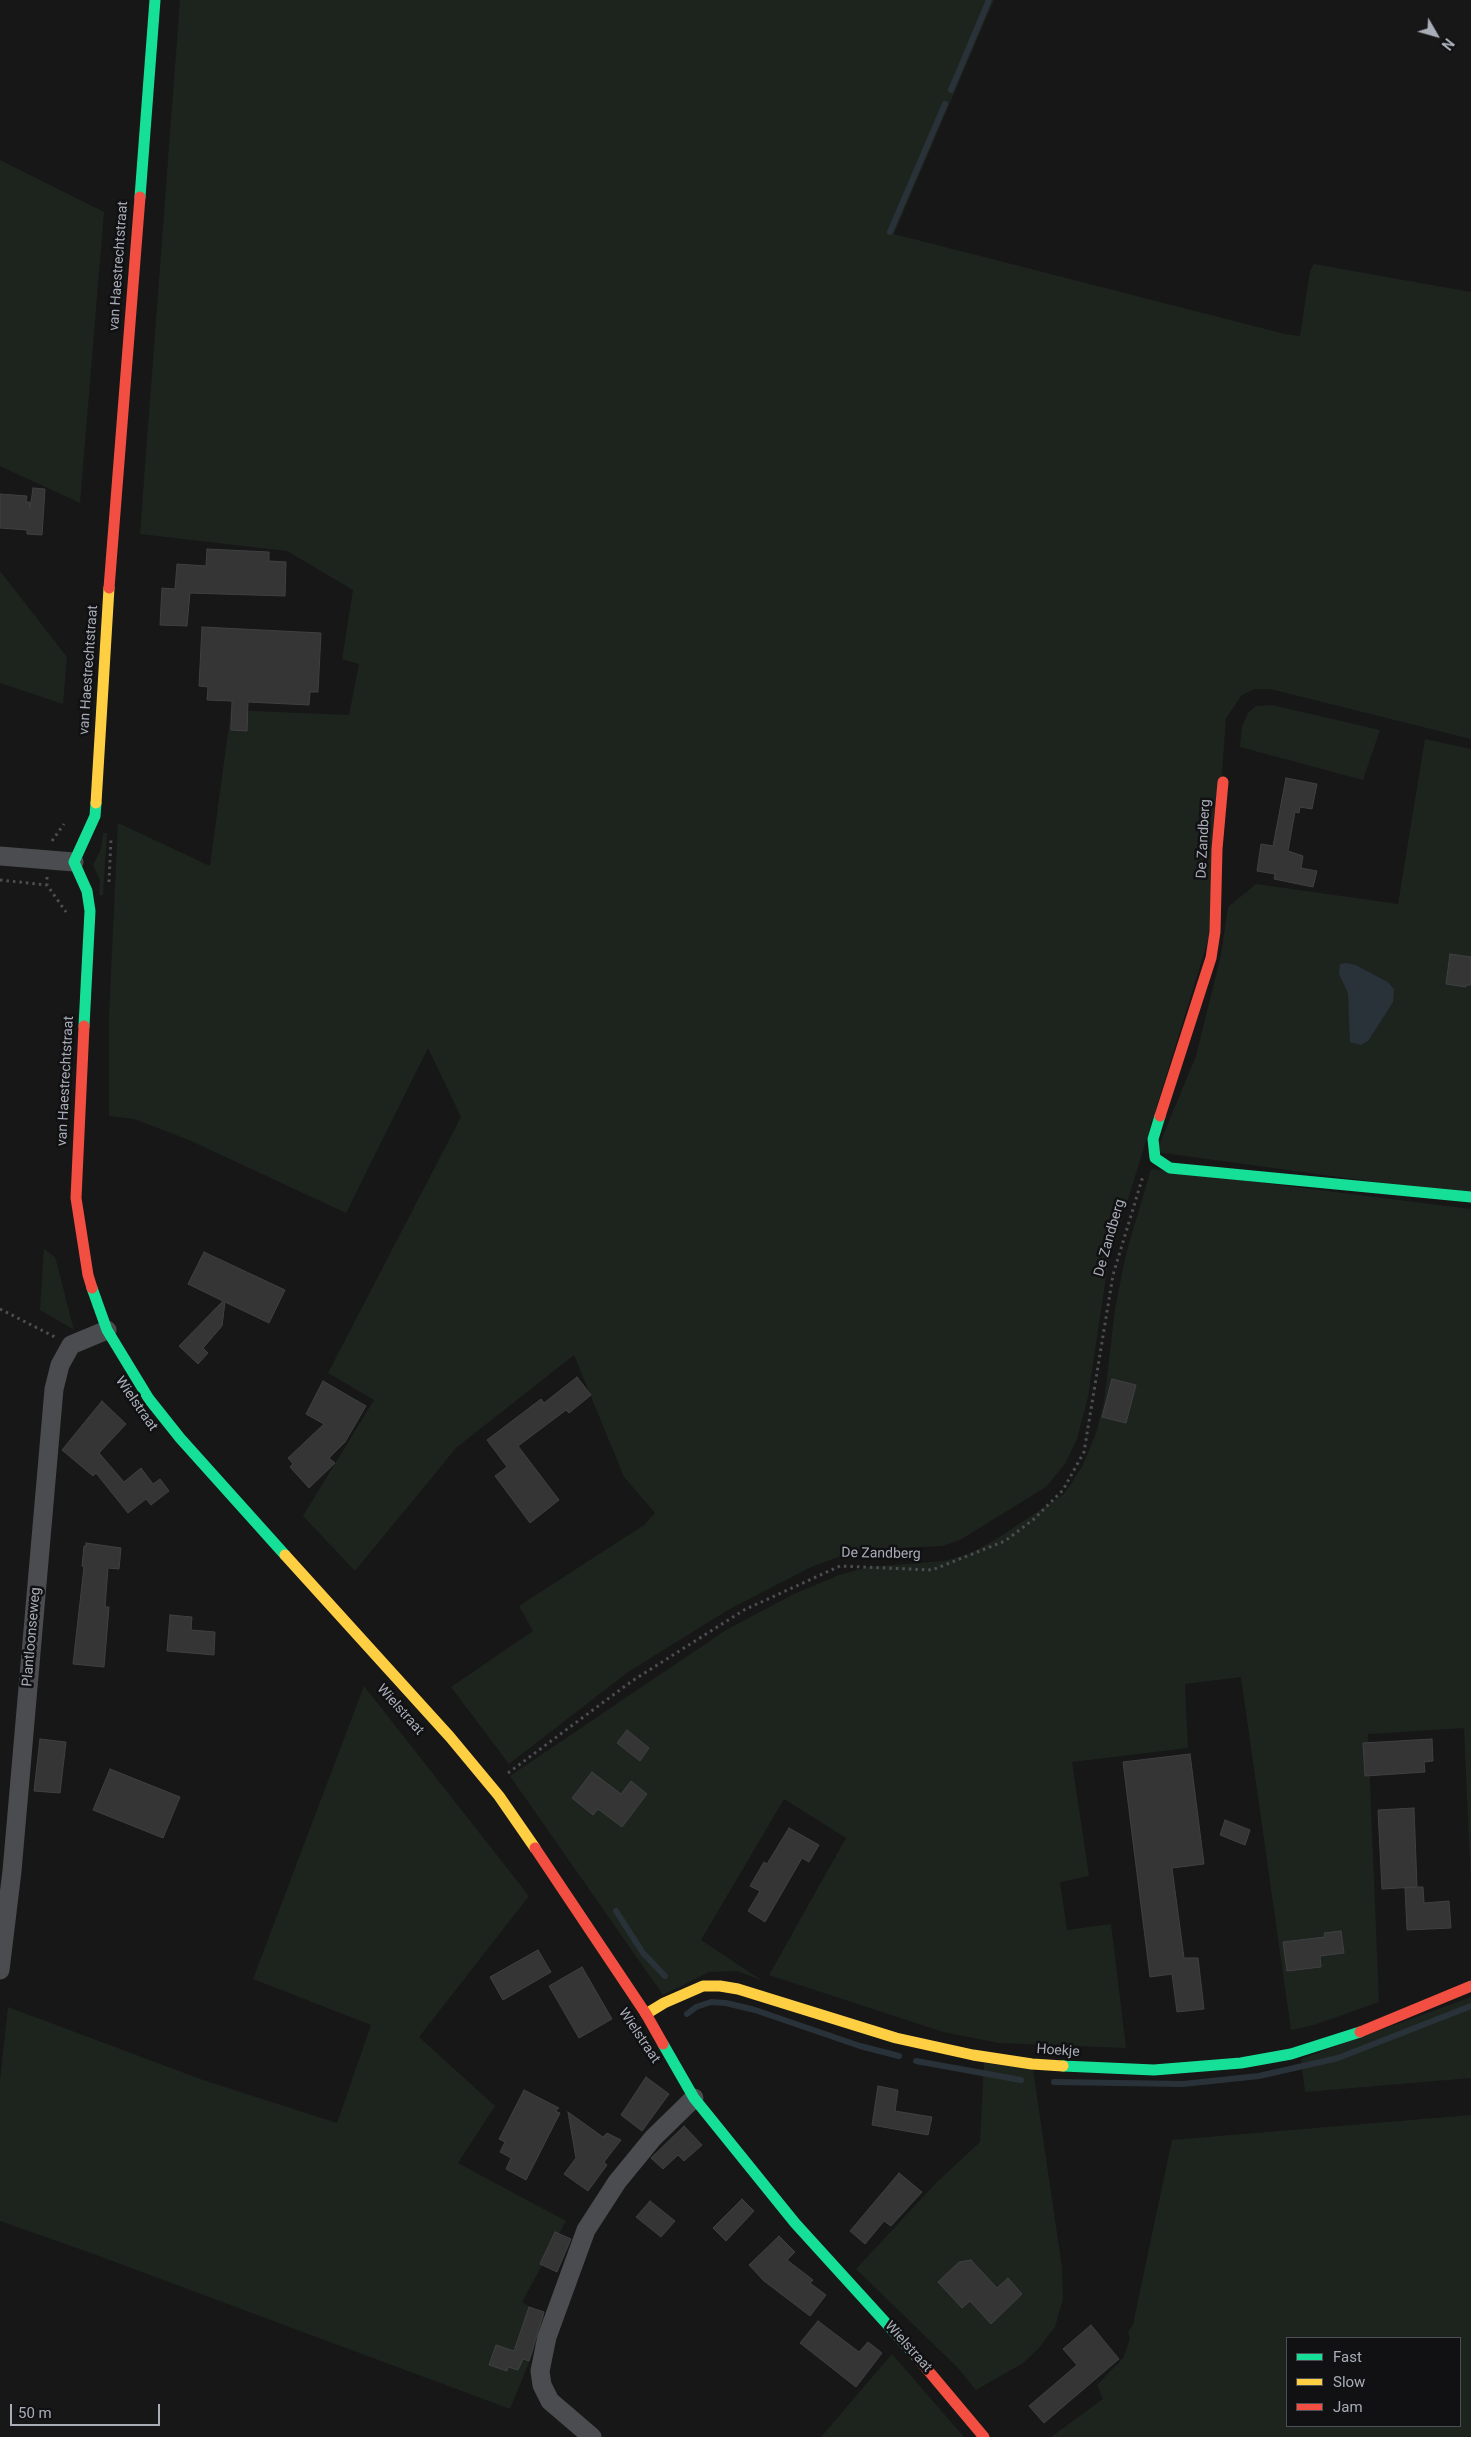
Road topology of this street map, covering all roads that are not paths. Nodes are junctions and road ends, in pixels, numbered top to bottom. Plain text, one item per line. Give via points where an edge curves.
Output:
1 (155, 0) edge
2 (1223, 782) dead end
3 (0, 856) edge
4 (74, 862) junction
5 (1471, 1197) edge
6 (107, 1330) junction
7 (0, 1970) edge
8 (1471, 1986) edge
9 (646, 2014) junction
10 (694, 2098) junction
11 (592, 2437) edge
12 (984, 2437) edge

1 - 4 street, van Haestrechtstraat via 105,642 95,816
2 - 5 street, De Zandberg via 1216,849 1216,932 1211,958 1153,1139 1155,1158 1170,1168 1186,1170
3 - 4 street
4 - 6 street, van Haestrechtstraat via 87,891 90,911 76,1198 88,1275
6 - 7 street, Plantloonseweg via 71,1345 60,1365 54,1389 12,1871
6 - 9 street, Wielstraat via 149,1399 180,1438 490,1785 566,1892
8 - 9 street, Hoekje via 1340,2040 1291,2054 1241,2063 1154,2070 1032,2064 974,2055 896,2038 720,1986 703,1986
9 - 10 street, Wielstraat
10 - 11 street via 653,2138 617,2182 586,2230 547,2337 540,2371 542,2385 550,2401
10 - 12 street, Wielstraat via 795,2223 918,2358

